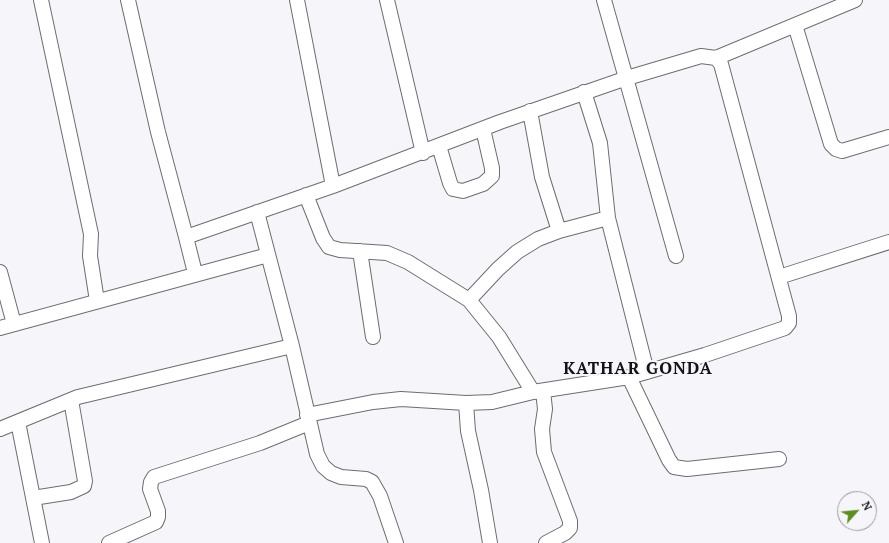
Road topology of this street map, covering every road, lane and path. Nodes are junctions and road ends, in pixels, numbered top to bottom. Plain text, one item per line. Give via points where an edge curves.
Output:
1 (42, 0) edge
2 (128, 0) edge
3 (297, 0) edge
4 (387, 0) edge
5 (604, 0) edge
6 (855, 0) edge
7 (796, 25) junction
8 (716, 58) junction
9 (627, 78) junction
10 (584, 92) junction
11 (530, 111) junction
12 (482, 129) junction
13 (889, 137) edge
14 (439, 146) junction
15 (423, 153) junction
16 (333, 186) junction
17 (306, 195) junction
18 (257, 212) junction
19 (608, 218) junction
20 (559, 231) junction
21 (186, 237) junction
22 (889, 242) edge
23 (360, 251) junction
24 (268, 255) junction
25 (676, 256) dead end
26 (0, 272) edge
27 (195, 273) junction
28 (779, 277) junction
29 (469, 300) junction
30 (97, 301) junction
31 (7, 326) edge
32 (373, 337) dead end
33 (292, 346) junction
34 (648, 372) junction
35 (629, 377) junction
36 (538, 391) junction
37 (70, 400) junction
38 (466, 403) junction
39 (308, 419) junction
40 (18, 422) junction
41 (0, 429) edge
42 (779, 459) dead end
43 (33, 498) junction
44 (392, 542) edge
45 (42, 543) edge
46 (108, 543) edge
47 (490, 543) edge
48 (546, 543) edge

1 - 30 street via 91,234 90,256
2 - 21 street
3 - 16 street
4 - 15 street
5 - 9 street
6 - 7 street
7 - 8 street
7 - 13 street via 831,144 842,151
8 - 9 street via 701,56
8 - 28 street via 725,73
9 - 10 street
9 - 25 street
10 - 11 street
10 - 19 street via 600,143
11 - 12 street
11 - 20 street via 542,177
12 - 14 street
12 - 14 street via 492,168 492,176 483,184 463,191 453,189
14 - 15 street
15 - 16 street
16 - 17 street
17 - 18 street
17 - 23 street via 329,247
18 - 21 street
18 - 24 street
19 - 20 street
19 - 34 street
20 - 29 street via 538,239 517,252
21 - 27 street
22 - 28 street
23 - 29 street via 387,252
23 - 32 street
24 - 27 street
24 - 33 street
26 - 31 street
27 - 30 street
28 - 34 street via 790,316 785,328
29 - 36 street
30 - 31 street
33 - 37 street
33 - 39 street
34 - 35 street
35 - 36 street
35 - 42 street via 674,467 687,469
36 - 38 street via 492,402
36 - 48 street via 545,409 542,429 544,452 570,521 570,528 565,533
37 - 40 street
37 - 43 street via 84,486 71,492
38 - 39 street via 401,399 373,402
38 - 47 street via 468,431
39 - 44 street via 318,454 327,469 341,477 366,479 377,488
39 - 46 street via 260,443 154,477 150,489 158,511 156,522
40 - 41 street
40 - 43 street
43 - 45 street

